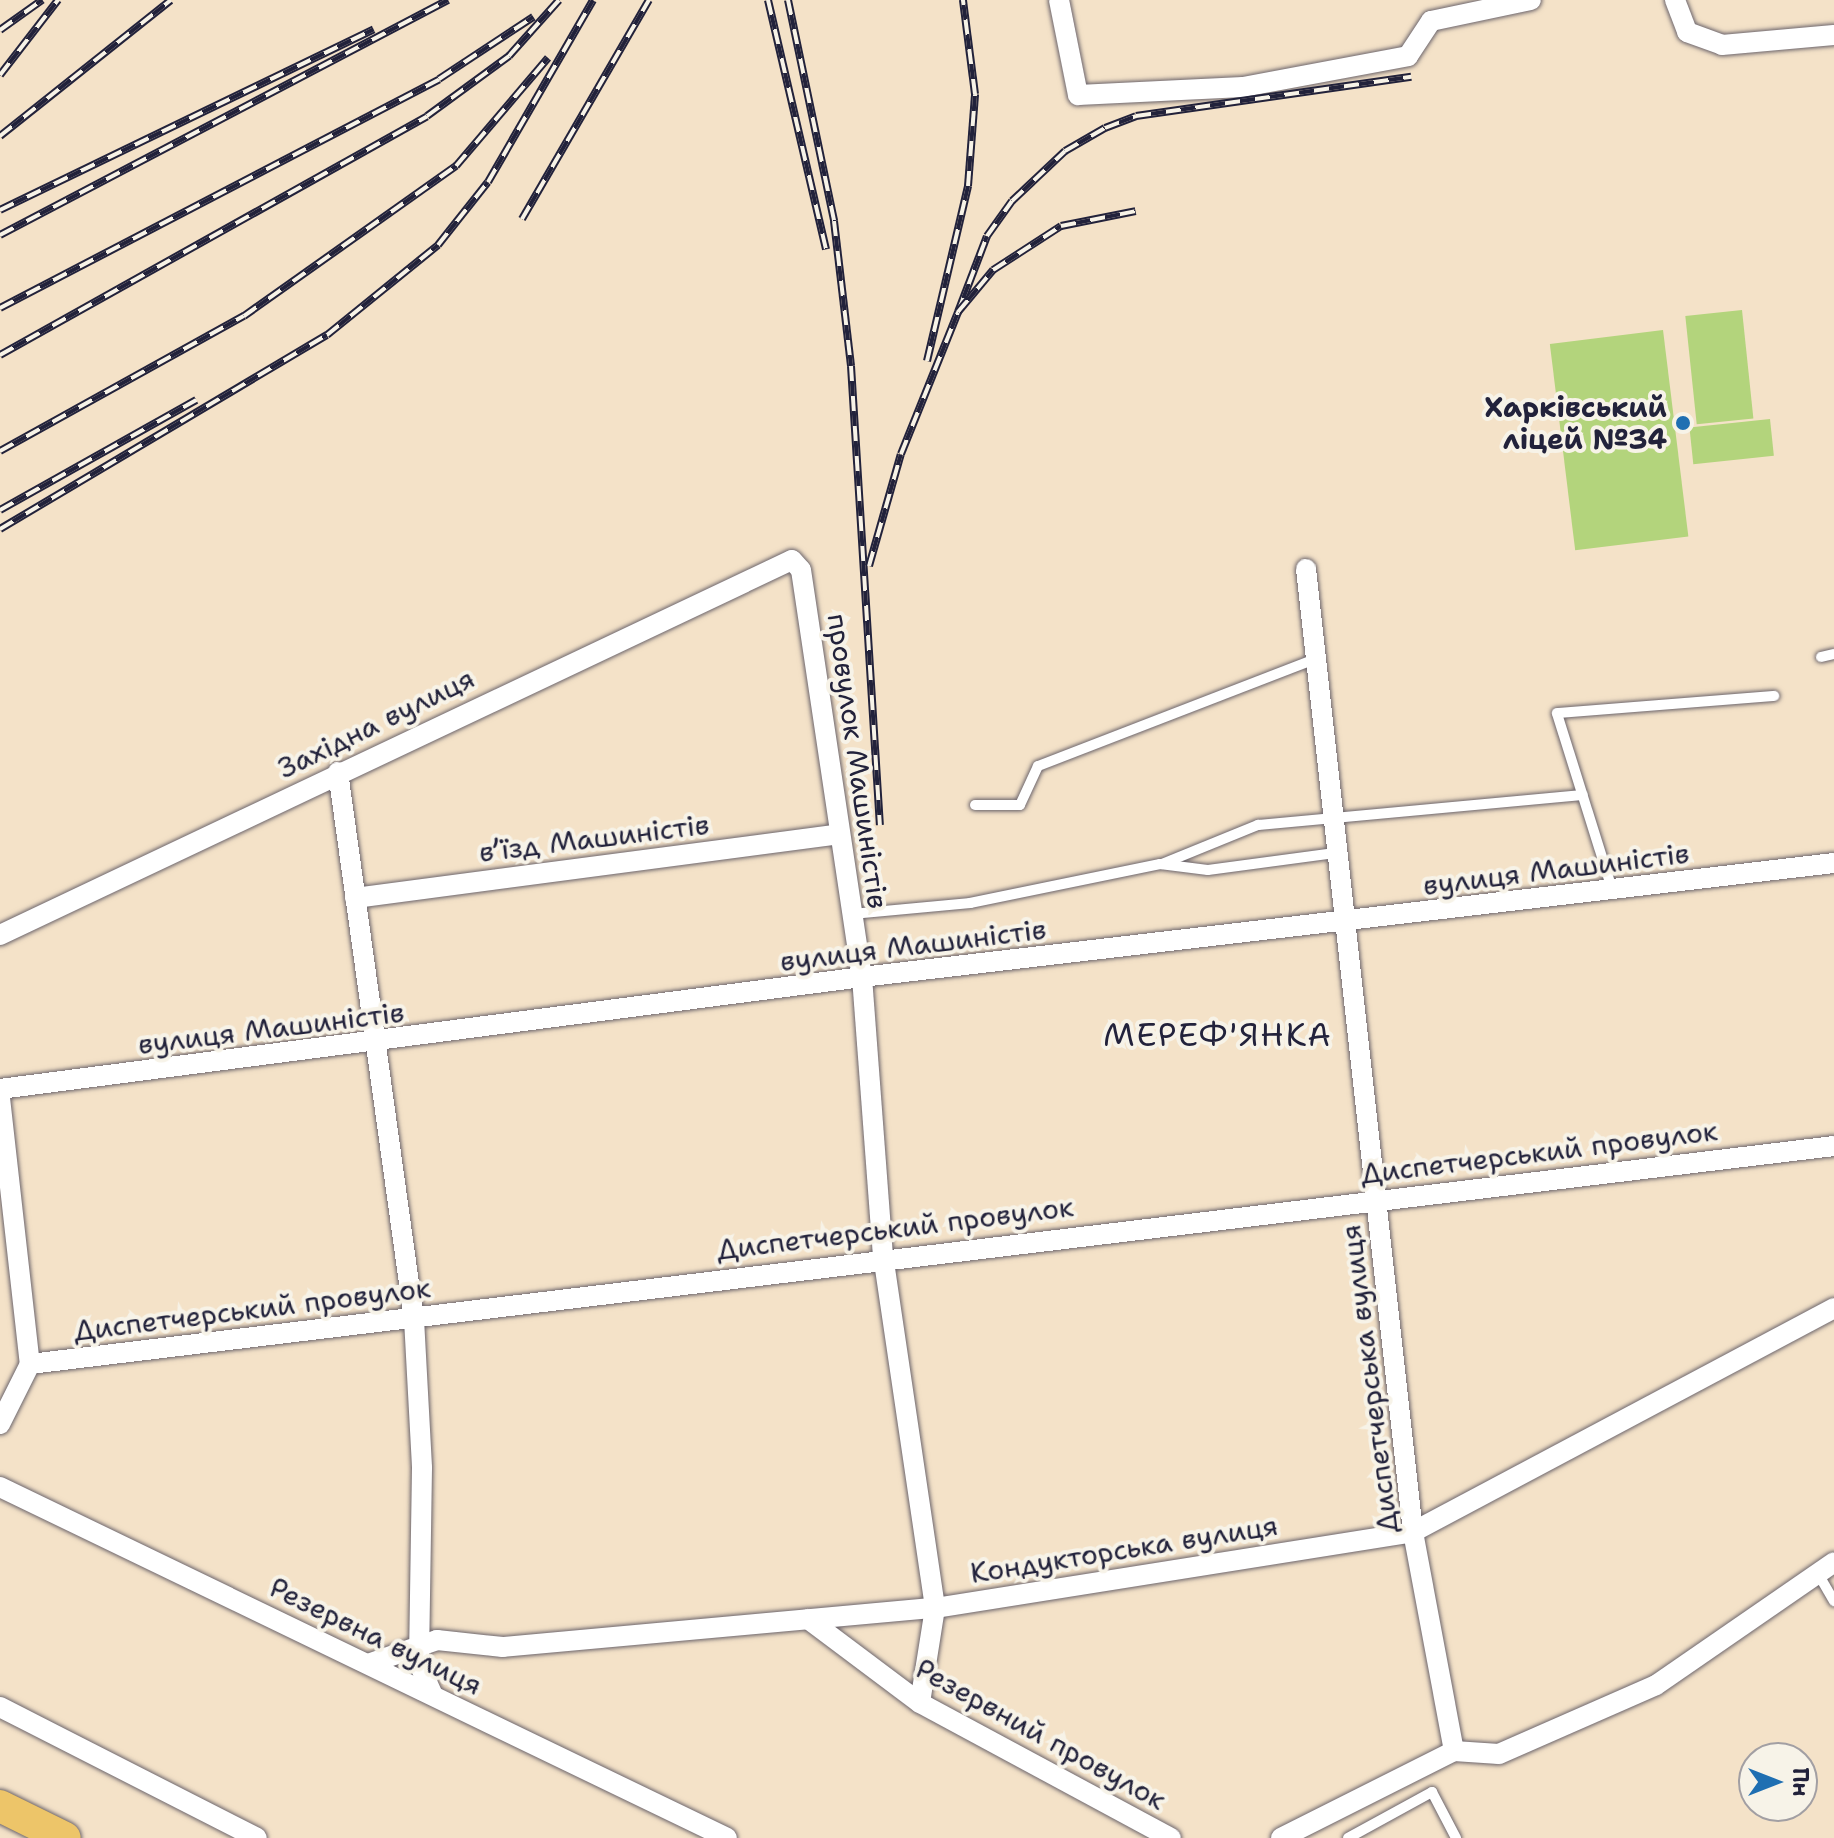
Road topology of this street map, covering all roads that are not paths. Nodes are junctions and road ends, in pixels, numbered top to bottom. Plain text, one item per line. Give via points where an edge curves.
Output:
1 (1059, 0) edge
2 (1531, 0) edge
3 (1675, 0) edge
4 (1834, 35) edge
5 (776, 563) joint
6 (1306, 569) dead end
7 (1834, 654) edge
8 (1821, 657) dead end
9 (1316, 659) junction
10 (1774, 696) dead end
11 (338, 772) junction
12 (1583, 795) junction
13 (975, 805) dead end
14 (1332, 818) junction
15 (840, 834) junction
16 (1335, 853) junction
17 (1834, 863) edge
18 (1160, 864) junction
19 (1612, 889) junction
20 (355, 898) junction
21 (852, 914) junction
22 (1342, 925) junction
23 (0, 935) edge
24 (862, 977) junction
25 (375, 1044) junction
26 (0, 1089) edge
27 (0, 1098) edge
28 (1834, 1146) edge
29 (1376, 1199) junction
30 (883, 1255) junction
31 (1834, 1308) edge
32 (414, 1319) junction
33 (30, 1364) junction
34 (0, 1424) edge
35 (0, 1487) edge
36 (1413, 1532) junction
37 (1827, 1569) edge
38 (1834, 1601) edge
39 (935, 1608) junction
40 (808, 1619) junction
41 (420, 1646) junction
42 (371, 1663) junction
43 (432, 1693) junction
44 (920, 1703) junction
45 (0, 1707) edge
46 (1454, 1751) junction
47 (0, 1806) edge
48 (55, 1836) edge
49 (257, 1838) edge
50 (727, 1838) edge
51 (1171, 1838) edge
52 (1281, 1838) edge
53 (1348, 1838) edge
54 (1456, 1838) edge

1 - 2 street via 1078,95 1243,87 1408,56 1431,21
3 - 4 street via 1687,32 1722,45
5 - 11 street, Західна вулиця
5 - 15 street, провулок Машиністів via 792,560 801,570
6 - 9 street, Диспетчерська вулиця
7 - 8 lane
9 - 13 lane via 1038,766 1020,805
9 - 14 street, Диспетчерська вулиця
10 - 12 lane via 1557,713
11 - 20 street
11 - 23 street, Західна вулиця
12 - 14 lane
12 - 19 lane
14 - 16 street, Диспетчерська вулиця
14 - 18 lane via 1258,825
15 - 20 street, в’їзд Машиністів
15 - 21 street, провулок Машиністів
16 - 18 lane via 1208,870
16 - 22 street, Диспетчерська вулиця
17 - 19 street, вулиця Машиністів
18 - 21 lane via 970,903
19 - 22 street, вулиця Машиністів
20 - 25 street
21 - 24 street, провулок Машиністів
22 - 24 street, вулиця Машиністів
22 - 29 street, Диспетчерська вулиця
24 - 25 street, вулиця Машиністів
24 - 30 street, провулок Машиністів
25 - 26 street, вулиця Машиністів
25 - 32 street
27 - 33 street
28 - 29 street, Диспетчерський провулок
29 - 30 street, Диспетчерський провулок
29 - 36 street, Диспетчерська вулиця
30 - 32 street, Диспетчерський провулок
30 - 39 street, провулок Машиністів
31 - 36 street, Кондукторська вулиця
32 - 33 street, Диспетчерський провулок
32 - 41 street
33 - 34 street
35 - 42 street, Резервна вулиця
36 - 39 street, Кондукторська вулиця
36 - 46 street, Диспетчерська вулиця
37 - 38 lane
37 - 46 street via 1656,1685 1499,1754
39 - 40 street, Кондукторська вулиця
39 - 44 street, провулок Машиністів
40 - 41 street, Кондукторська вулиця via 503,1647 437,1640
40 - 44 street, Резервний провулок
41 - 42 street, Кондукторська вулиця
41 - 43 street
42 - 43 street, Резервна вулиця
43 - 50 street, Резервна вулиця
44 - 51 street, Резервний провулок
45 - 49 street
46 - 52 street
47 - 48 highway
53 - 54 lane via 1432,1792

